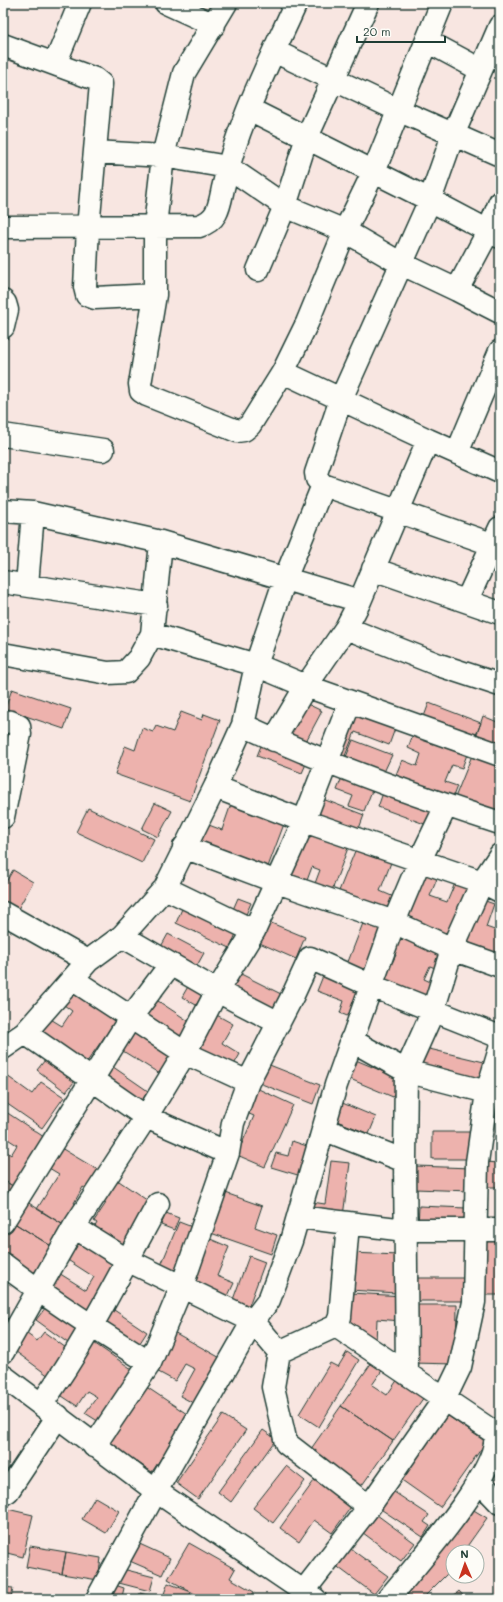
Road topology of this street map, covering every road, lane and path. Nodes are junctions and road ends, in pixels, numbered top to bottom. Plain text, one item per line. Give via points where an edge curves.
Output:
1 (80, 3) edge
2 (166, 3) edge
3 (226, 3) edge
4 (296, 3) edge
5 (368, 3) edge
6 (442, 3) edge
7 (214, 25) junction
8 (500, 26) edge
9 (427, 41) junction
10 (3, 45) edge
11 (274, 51) junction
12 (55, 64) junction
13 (481, 70) junction
14 (334, 80) junction
15 (249, 109) junction
16 (398, 110) junction
17 (453, 135) junction
18 (307, 137) junction
19 (95, 152) junction
20 (500, 155) edge
21 (163, 156) junction
22 (228, 167) junction
23 (374, 171) junction
24 (430, 200) junction
25 (500, 202) edge
26 (285, 206) junction
27 (155, 226) junction
28 (3, 227) edge
29 (88, 228) junction
30 (345, 231) junction
31 (494, 235) edge
32 (400, 263) junction
33 (258, 270) dead end
34 (457, 290) junction
35 (155, 295) junction
36 (3, 301) edge
37 (500, 312) edge
38 (3, 327) edge
39 (500, 351) edge
40 (283, 372) junction
41 (341, 399) junction
42 (3, 435) edge
43 (428, 440) junction
44 (103, 450) dead end
45 (457, 453) junction
46 (500, 472) edge
47 (323, 485) junction
48 (3, 511) edge
49 (397, 512) junction
50 (33, 513) junction
51 (497, 540) edge
52 (161, 542) junction
53 (373, 569) junction
54 (285, 579) junction
55 (3, 582) edge
56 (27, 585) junction
57 (467, 600) junction
58 (360, 601) junction
59 (156, 605) junction
60 (500, 613) edge
61 (346, 628) junction
62 (152, 634) junction
63 (3, 654) edge
64 (256, 664) junction
65 (500, 685) edge
66 (306, 686) junction
67 (350, 702) junction
68 (3, 721) edge
69 (243, 725) junction
70 (274, 740) junction
71 (500, 755) edge
72 (327, 762) junction
73 (215, 787) junction
74 (446, 806) junction
75 (3, 817) edge
76 (304, 821) junction
77 (500, 823) edge
78 (184, 847) junction
79 (500, 855) edge
80 (420, 860) junction
81 (277, 882) junction
82 (491, 886) edge
83 (165, 888) junction
84 (3, 913) edge
85 (394, 922) junction
86 (254, 931) junction
87 (122, 936) junction
88 (452, 949) junction
89 (88, 961) junction
90 (170, 964) junction
91 (500, 966) edge
92 (72, 979) junction
93 (372, 986) junction
94 (217, 991) junction
95 (433, 1011) junction
96 (131, 1017) junction
97 (279, 1023) junction
98 (25, 1033) junction
99 (351, 1040) junction
100 (500, 1047) edge
101 (3, 1048) edge
102 (185, 1053) junction
103 (406, 1071) junction
104 (93, 1081) junction
105 (248, 1082) junction
106 (486, 1092) junction
107 (146, 1116) junction
108 (323, 1129) junction
109 (228, 1153) junction
110 (405, 1161) junction
111 (158, 1204) dead end
112 (299, 1217) junction
113 (3, 1222) edge
114 (348, 1224) junction
115 (74, 1227) junction
116 (405, 1230) junction
117 (475, 1230) junction
118 (500, 1230) edge
119 (127, 1260) junction
120 (3, 1264) edge
121 (182, 1286) junction
122 (37, 1290) junction
123 (253, 1321) junction
124 (91, 1326) junction
125 (336, 1326) junction
126 (3, 1352) edge
127 (279, 1352) junction
128 (150, 1363) junction
129 (407, 1374) junction
130 (3, 1376) edge
131 (445, 1398) junction
132 (50, 1410) junction
133 (492, 1421) edge
134 (94, 1446) junction
135 (479, 1481) junction
136 (156, 1492) junction
137 (3, 1494) edge
138 (500, 1503) edge
139 (369, 1506) junction
140 (309, 1595) edge
141 (97, 1599) edge
142 (388, 1599) edge

1 - 12 street
2 - 7 street
3 - 7 street
4 - 11 street
5 - 14 street
6 - 9 street
7 - 21 street via 184,73
8 - 13 street
9 - 13 street
9 - 16 street
10 - 12 street
11 - 14 street
11 - 15 street
12 - 19 street via 96,79 101,84
13 - 17 street
14 - 16 street
14 - 18 street
15 - 18 street
15 - 22 street
16 - 17 street
16 - 23 street
17 - 20 street
17 - 24 street
18 - 23 street
18 - 26 street
19 - 21 street
19 - 29 street
21 - 22 street
21 - 27 street
22 - 26 street
22 - 27 street via 215,218 199,226
23 - 24 street
23 - 30 street
24 - 31 street
24 - 32 street
25 - 31 street
26 - 30 street
26 - 33 street
27 - 29 street
27 - 35 street
28 - 29 street
29 - 35 street via 85,287 87,295 95,298
30 - 32 street
30 - 40 street via 307,323
31 - 34 street
32 - 34 street
32 - 41 street
34 - 37 street
35 - 40 street via 140,384 141,391 147,395 237,431 244,430 250,425
36 - 38 street via 6,310
39 - 45 street
40 - 41 street
41 - 43 street
41 - 47 street via 316,473 317,479
42 - 44 street
43 - 45 street
43 - 49 street
45 - 46 street
47 - 49 street
47 - 54 street
48 - 50 street
49 - 51 street
49 - 53 street
50 - 52 street
50 - 56 street
51 - 57 street
52 - 54 street
52 - 59 street
53 - 57 street
53 - 58 street
54 - 58 street
54 - 64 street
55 - 56 street
56 - 59 street
57 - 60 street
58 - 61 street
59 - 62 street
61 - 65 street via 439,665
61 - 66 street
62 - 63 street via 139,658 126,672 108,673
62 - 64 street
64 - 66 street
64 - 69 street
66 - 67 street
66 - 70 street
67 - 71 street
67 - 72 street
68 - 75 street via 19,726 20,734
69 - 70 street
69 - 73 street
70 - 72 street
72 - 74 street
72 - 76 street
73 - 76 street
73 - 78 street
74 - 77 street
74 - 80 street
76 - 80 street
76 - 81 street
78 - 81 street
78 - 83 street
79 - 82 street
80 - 82 street
80 - 85 street
81 - 85 street
81 - 86 street
82 - 88 street
83 - 86 street
83 - 87 street
84 - 89 street
85 - 88 street
85 - 93 street
86 - 94 street
87 - 89 street
87 - 90 street
88 - 91 street
88 - 95 street
89 - 92 street
90 - 94 street
90 - 96 street
92 - 96 street
92 - 98 street
93 - 95 street
93 - 97 street via 310,958
93 - 99 street
94 - 97 street
94 - 102 street
95 - 100 street
95 - 103 street
96 - 102 street
96 - 104 street
97 - 105 street
98 - 101 street
98 - 104 street
99 - 103 street
99 - 108 street
100 - 106 street
102 - 105 street
102 - 107 street
103 - 106 street
103 - 110 street
104 - 107 street
104 - 113 street
105 - 109 street via 233,1123
106 - 117 street via 477,1162
107 - 109 street
107 - 115 street
108 - 110 street
108 - 112 street
109 - 121 street
110 - 116 street
111 - 119 street
112 - 114 street
112 - 123 street via 269,1300
114 - 116 street
114 - 125 street via 340,1317
115 - 119 street
115 - 122 street
116 - 117 street
116 - 129 street
117 - 118 street
117 - 131 street via 474,1302 460,1367
119 - 121 street
119 - 124 street
120 - 122 street
121 - 123 street
121 - 128 street
122 - 124 street
122 - 126 street
123 - 127 street
123 - 136 street
124 - 128 street
124 - 132 street via 65,1371
125 - 127 street
125 - 129 street
127 - 139 street via 273,1387 286,1443
128 - 134 street
129 - 131 street
130 - 132 street
131 - 133 street
131 - 139 street
132 - 134 street
132 - 137 street via 8,1491
133 - 135 street via 496,1439
134 - 136 street
135 - 138 street
135 - 142 street via 429,1550
136 - 140 street
136 - 141 street
139 - 140 street

